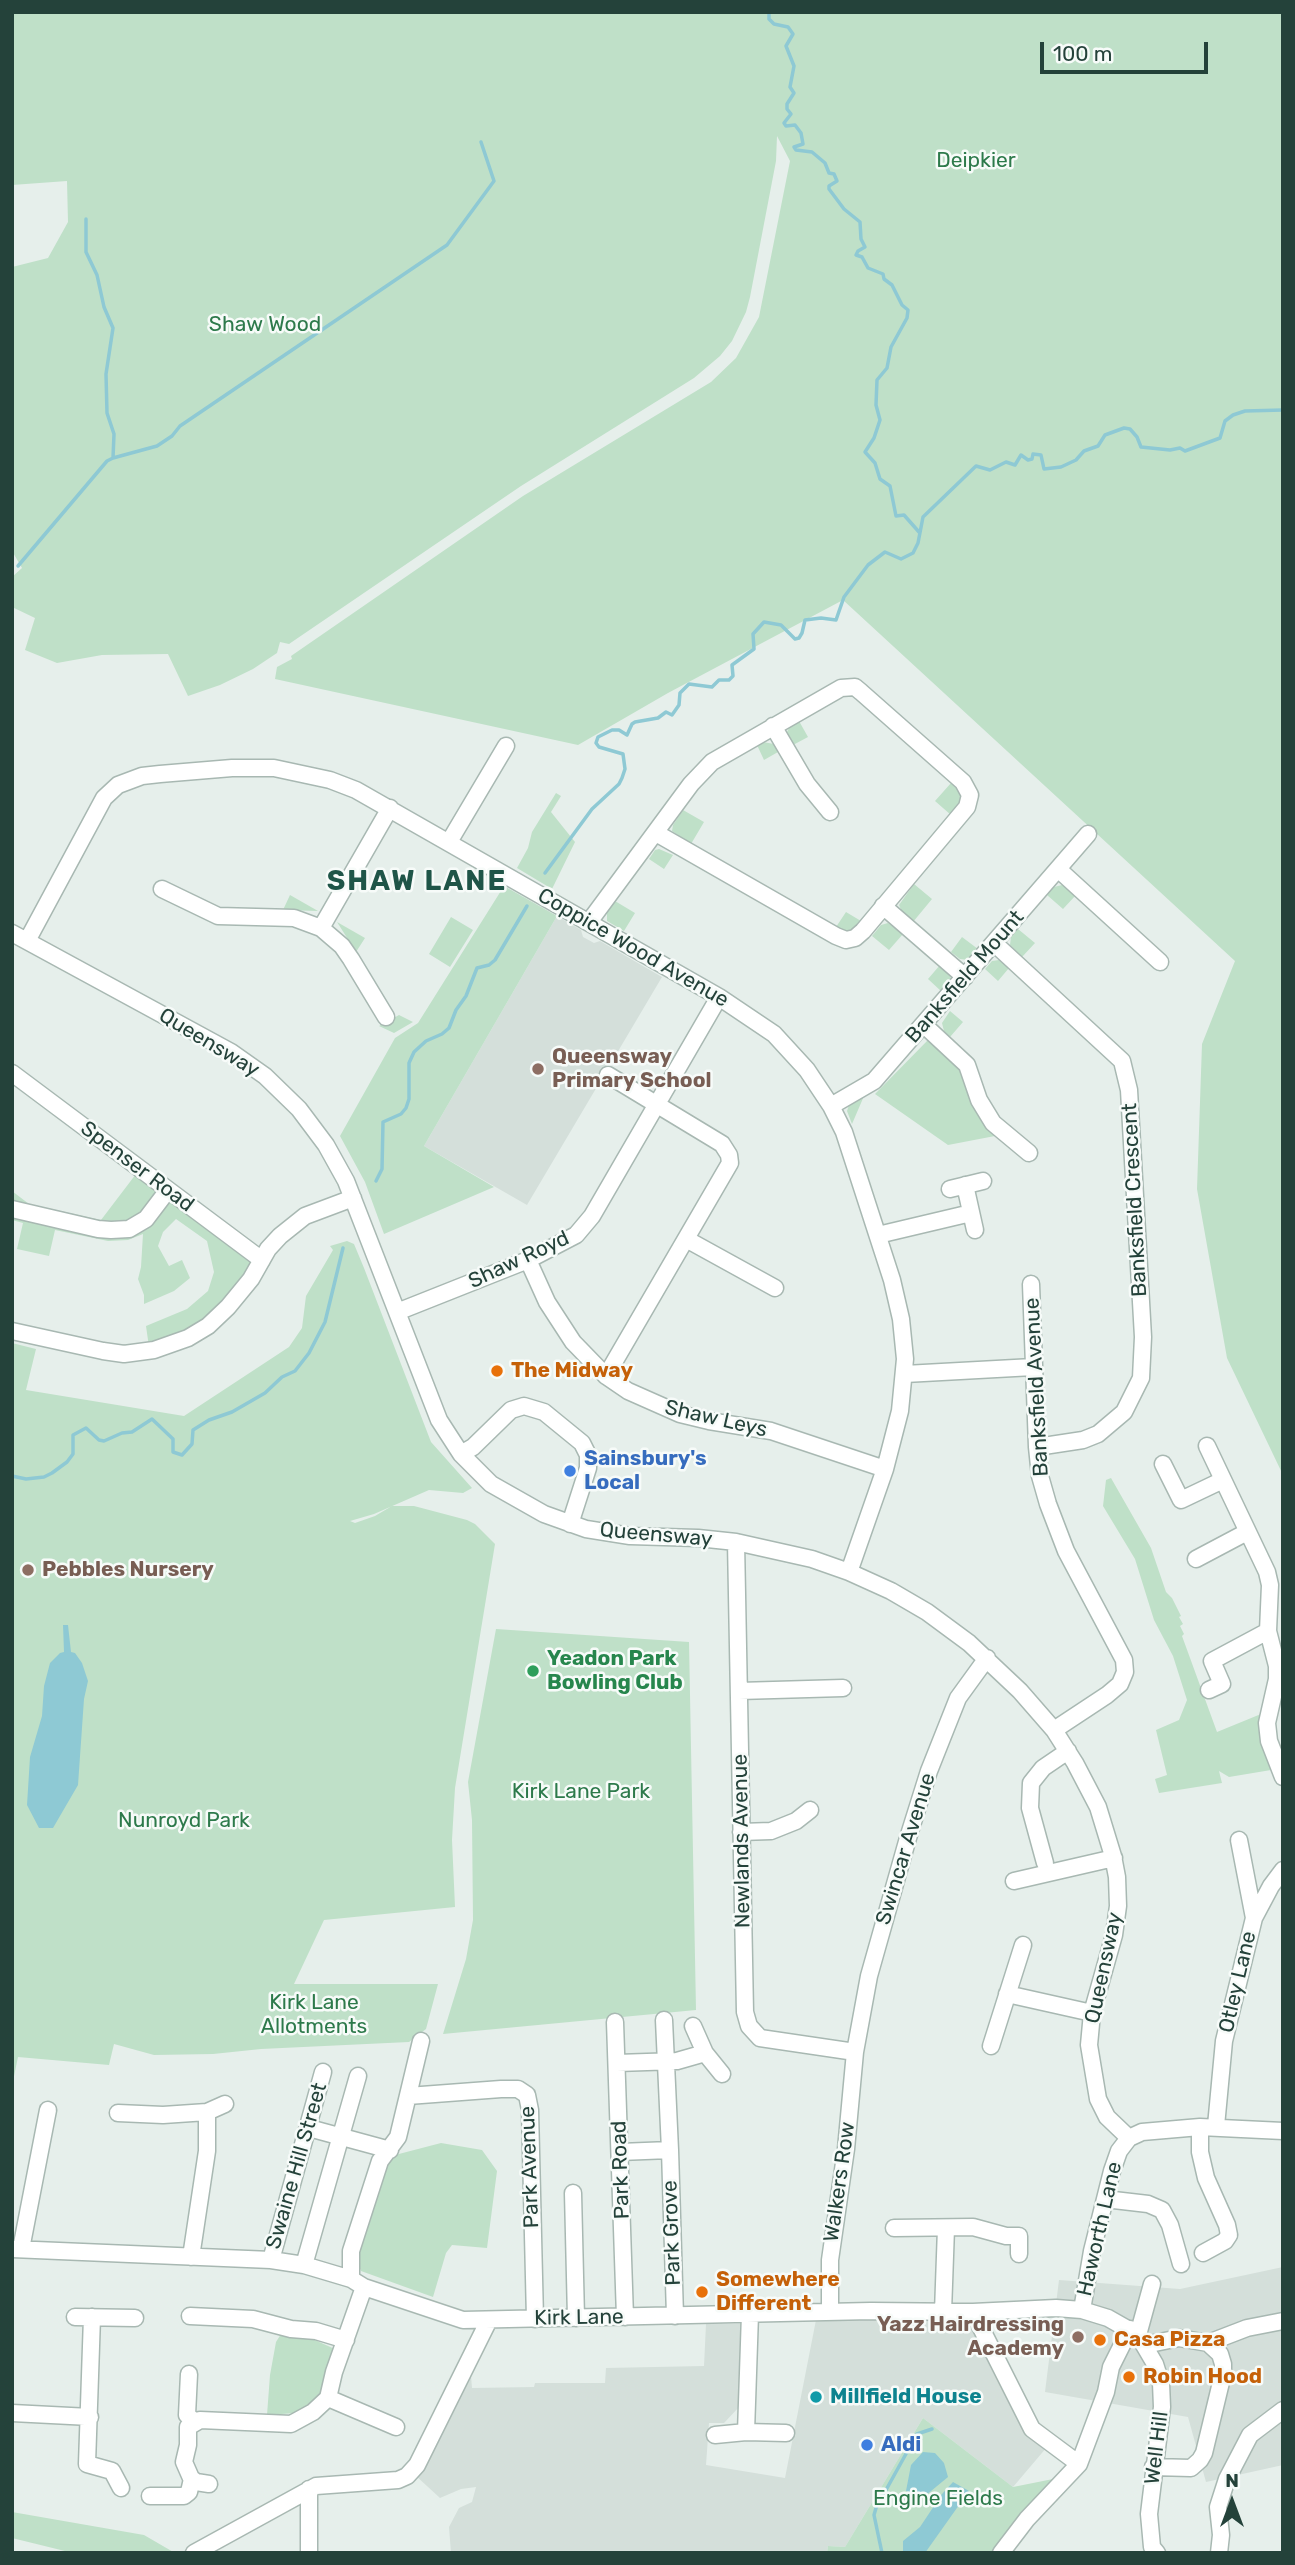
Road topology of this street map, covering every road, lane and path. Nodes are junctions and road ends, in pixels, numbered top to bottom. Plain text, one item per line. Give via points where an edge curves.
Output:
1 (773, 726) junction
2 (506, 746) dead end
3 (390, 808) junction
4 (830, 812) dead end
5 (656, 833) junction
6 (1088, 834) dead end
7 (449, 842) junction
8 (1058, 869) junction
9 (162, 889) dead end
10 (883, 906) junction
11 (589, 922) junction
12 (321, 928) junction
13 (20, 937) edge
14 (994, 943) junction
15 (1160, 962) dead end
16 (965, 977) junction
17 (719, 997) junction
18 (386, 1018) dead end
19 (924, 1025) junction
20 (12, 1073) edge
21 (608, 1076) dead end
22 (657, 1104) junction
23 (831, 1106) junction
24 (1029, 1153) dead end
25 (983, 1181) dead end
26 (169, 1190) junction
27 (353, 1198) junction
28 (12, 1209) edge
29 (971, 1213) junction
30 (975, 1230) dead end
31 (878, 1235) junction
32 (687, 1239) junction
33 (262, 1260) junction
34 (528, 1260) junction
35 (1031, 1284) dead end
36 (775, 1288) dead end
37 (397, 1312) junction
38 (12, 1331) edge
39 (1033, 1367) junction
40 (905, 1374) junction
41 (607, 1376) junction
42 (1208, 1446) dead end
43 (1037, 1447) junction
44 (461, 1454) junction
45 (1164, 1464) dead end
46 (885, 1469) junction
47 (1223, 1480) junction
48 (570, 1524) junction
49 (1247, 1532) junction
50 (736, 1542) junction
51 (1196, 1559) dead end
52 (849, 1572) junction
53 (1268, 1631) junction
54 (986, 1658) junction
55 (842, 1688) dead end
56 (1209, 1690) dead end
57 (739, 1691) junction
58 (1054, 1730) junction
59 (1068, 1751) junction
60 (1283, 1777) edge
61 (810, 1810) dead end
62 (741, 1832) junction
63 (1239, 1840) dead end
64 (1114, 1858) junction
65 (1045, 1863) dead end
66 (1283, 1870) edge
67 (1014, 1881) dead end
68 (1254, 1918) junction
69 (1023, 1945) dead end
70 (1007, 1994) junction
71 (1092, 2013) junction
72 (664, 2020) dead end
73 (615, 2022) dead end
74 (692, 2026) dead end
75 (421, 2041) dead end
76 (991, 2046) dead end
77 (855, 2052) junction
78 (705, 2053) junction
79 (666, 2061) junction
80 (617, 2063) junction
81 (323, 2072) dead end
82 (722, 2074) dead end
83 (358, 2076) dead end
84 (408, 2096) junction
85 (225, 2104) dead end
86 (48, 2110) dead end
87 (207, 2112) junction
88 (118, 2113) dead end
89 (1208, 2126) junction
90 (309, 2128) junction
91 (1283, 2132) edge
92 (341, 2136) junction
93 (1129, 2138) junction
94 (390, 2150) junction
95 (670, 2150) junction
96 (620, 2152) junction
97 (573, 2193) dead end
98 (1105, 2199) junction
99 (894, 2228) dead end
100 (946, 2228) junction
101 (17, 2249) edge
102 (1203, 2253) dead end
103 (1019, 2254) dead end
104 (191, 2258) junction
105 (271, 2260) junction
106 (1181, 2264) dead end
107 (304, 2265) junction
108 (358, 2283) junction
109 (1152, 2284) dead end
110 (1082, 2310) junction
111 (830, 2312) junction
112 (943, 2312) junction
113 (973, 2312) junction
114 (750, 2314) junction
115 (190, 2316) dead end
116 (675, 2316) junction
117 (75, 2317) dead end
118 (92, 2317) junction
119 (625, 2317) junction
120 (135, 2318) dead end
121 (576, 2318) junction
122 (535, 2319) junction
123 (489, 2320) junction
124 (1283, 2321) edge
125 (1138, 2337) junction
126 (346, 2340) junction
127 (1208, 2343) junction
128 (188, 2374) dead end
129 (328, 2398) junction
130 (1283, 2410) edge
131 (12, 2413) edge
132 (90, 2417) junction
133 (194, 2421) junction
134 (396, 2427) dead end
135 (746, 2432) junction
136 (786, 2433) dead end
137 (715, 2435) dead end
138 (1079, 2464) junction
139 (1153, 2467) junction
140 (121, 2487) dead end
141 (309, 2489) junction
142 (150, 2496) dead end
143 (194, 2552) edge
144 (310, 2553) edge
145 (1001, 2553) edge
146 (1157, 2553) edge
147 (1219, 2553) edge

1 - 4 street via 807,784
1 - 5 street via 712,762
1 - 10 street via 832,692 855,687 967,787 967,807
2 - 7 street
3 - 7 street, Coppice Wood Avenue
3 - 12 street
3 - 13 street, Coppice Wood Avenue via 330,780 274,768 201,770 130,779 104,798
5 - 10 street via 842,939 859,936
5 - 11 street
6 - 8 street, Banksfield Mount
7 - 11 street, Coppice Wood Avenue
8 - 14 street, Banksfield Mount
8 - 15 street
9 - 12 street via 218,916 294,918
10 - 16 street
11 - 17 street, Coppice Wood Avenue
12 - 18 street via 352,959
13 - 27 street, Queensway via 231,1052 265,1076 319,1134
14 - 16 street, Banksfield Mount
14 - 43 street, Banksfield Crescent via 1122,1061 1129,1090 1143,1337 1141,1378 1124,1412 1098,1434
16 - 19 street, Banksfield Mount
17 - 22 street, Shaw Royd
17 - 23 street, Coppice Wood Avenue via 783,1043
19 - 23 street, Banksfield Mount via 874,1081
19 - 24 street via 967,1065 993,1123
20 - 26 street, Spenser Road
21 - 22 street
22 - 32 street via 722,1144 729,1155 730,1163
22 - 34 street, Shaw Royd via 583,1228 566,1242
23 - 31 street, Coppice Wood Avenue
25 - 29 street via 958,1187
26 - 28 street via 146,1219 120,1230
26 - 33 street, Spenser Road
27 - 33 street via 305,1216 280,1236
27 - 37 street, Queensway
29 - 30 street
29 - 31 street
31 - 40 street, Coppice Wood Avenue via 901,1319
32 - 36 street
32 - 41 street
33 - 38 street via 214,1321 188,1338 154,1350 113,1353
34 - 37 street, Shaw Royd
34 - 41 street, Shaw Leys via 561,1326
35 - 39 street, Banksfield Avenue
37 - 44 street, Queensway via 439,1419
39 - 40 street
39 - 43 street, Banksfield Avenue
40 - 46 street, Coppice Wood Avenue
41 - 46 street, Shaw Leys via 647,1401 680,1413 784,1434
42 - 47 street
43 - 58 street, Banksfield Avenue via 1040,1476 1066,1551 1124,1660 1125,1672 1107,1695
44 - 48 street, Queensway via 503,1493
44 - 48 street via 511,1410 524,1406 544,1412 582,1443 588,1455
45 - 47 street via 1181,1500
46 - 52 street, Coppice Wood Avenue
47 - 49 street
48 - 50 street, Queensway via 630,1536
49 - 51 street
49 - 53 street via 1267,1572
50 - 52 street, Queensway
50 - 57 street, Newlands Avenue
52 - 54 street, Queensway via 927,1612
53 - 56 street via 1212,1661 1222,1684
53 - 60 street via 1278,1679 1267,1723
54 - 58 street, Queensway
54 - 77 street, Swincar Avenue via 958,1698 929,1771 869,1976
55 - 57 street
57 - 62 street, Newlands Avenue
58 - 59 street, Queensway
59 - 64 street, Queensway via 1098,1807
59 - 65 street via 1031,1783 1030,1808
61 - 62 street via 771,1831
62 - 77 street, Newlands Avenue via 749,2026 760,2038
63 - 68 street, Otley Lane
64 - 67 street
64 - 71 street, Queensway via 1118,1896 1114,1935
66 - 68 street
68 - 89 street, Otley Lane
69 - 70 street
70 - 71 street
70 - 76 street
71 - 93 street, Queensway via 1089,2045 1098,2099 1107,2117
72 - 79 street, Park Grove
73 - 80 street, Park Road
74 - 78 street
75 - 84 street
77 - 111 street, Walkers Row via 830,2260
78 - 79 street
78 - 82 street
79 - 80 street
79 - 95 street, Park Grove
80 - 96 street, Park Road
81 - 90 street, Swaine Hill Street
83 - 92 street
84 - 94 street
84 - 122 street, Park Avenue via 500,2089 518,2089 527,2095
85 - 87 street
86 - 101 street
87 - 88 street
87 - 104 street via 207,2151
89 - 91 street, Haworth Lane
89 - 93 street, Haworth Lane via 1142,2132
89 - 102 street, Otley Lane via 1199,2152 1229,2235
90 - 92 street
90 - 105 street, Swaine Hill Street
92 - 94 street
92 - 107 street
93 - 98 street, Haworth Lane via 1119,2151
94 - 108 street via 372,2181 351,2251
95 - 96 street, Park Grove
95 - 116 street, Park Grove
96 - 119 street, Park Road
97 - 121 street
98 - 106 street via 1161,2210
98 - 110 street, Haworth Lane
99 - 100 street
100 - 103 street via 973,2227 1019,2236
100 - 112 street
101 - 104 street, Kirk Lane
104 - 105 street, Kirk Lane
105 - 107 street, Kirk Lane
107 - 108 street, Kirk Lane
108 - 123 street, Kirk Lane via 451,2318
108 - 126 street
109 - 125 street
110 - 113 street, Kirk Lane
110 - 125 street, Kirk Lane via 1108,2318
111 - 112 street, Kirk Lane
111 - 114 street, Kirk Lane
112 - 113 street, Kirk Lane
113 - 138 street via 1032,2429
114 - 116 street, Kirk Lane
114 - 135 street
115 - 126 street via 253,2319
116 - 119 street, Kirk Lane
117 - 118 street
118 - 120 street
118 - 132 street
119 - 121 street, Kirk Lane
121 - 122 street, Kirk Lane
122 - 123 street, Kirk Lane
123 - 141 street via 412,2471 398,2480
124 - 127 street
125 - 127 street
125 - 138 street via 1111,2367
125 - 139 street, Well Hill via 1155,2364 1163,2397
126 - 129 street
127 - 139 street via 1220,2354 1223,2374 1204,2453 1191,2468
128 - 133 street via 187,2415
129 - 133 street via 291,2424
129 - 134 street
130 - 147 street via 1250,2435 1227,2479 1218,2507
131 - 132 street
132 - 140 street via 87,2464 112,2471
133 - 142 street via 188,2427 184,2462 201,2482 184,2496
135 - 136 street
135 - 137 street
138 - 145 street
139 - 146 street, Well Hill via 1150,2531
141 - 143 street
141 - 144 street

